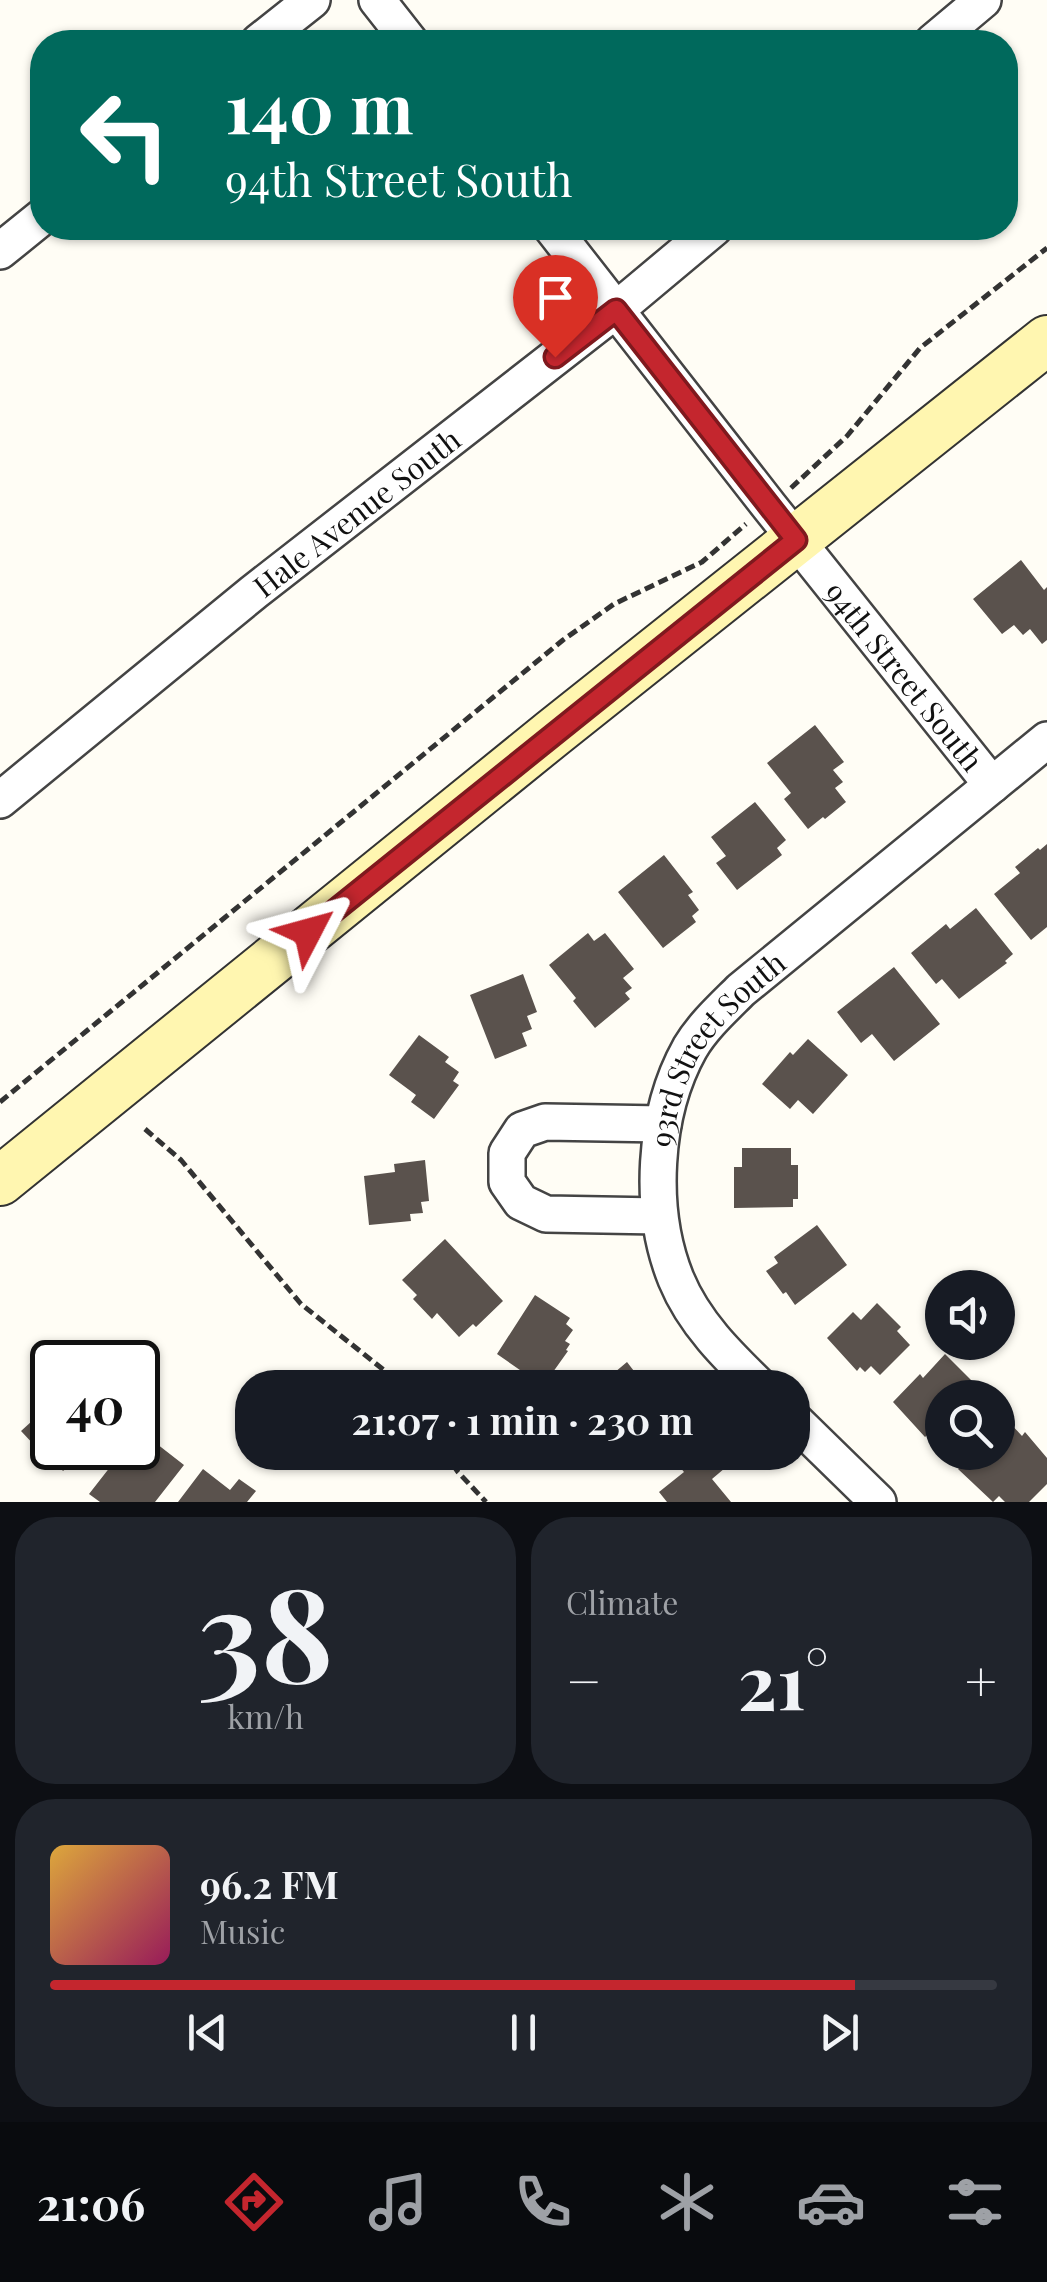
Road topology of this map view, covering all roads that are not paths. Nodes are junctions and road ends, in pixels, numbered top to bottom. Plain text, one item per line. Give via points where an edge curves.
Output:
1 (312, 0) edge
2 (377, 0) edge
3 (983, 0) edge
4 (275, 30) edge
5 (401, 30) edge
6 (947, 30) edge
7 (30, 227) edge
8 (561, 240) edge
9 (700, 240) edge
10 (0, 251) edge
11 (616, 310) junction
12 (1047, 340) edge
13 (796, 540) junction
14 (1047, 740) edge
15 (992, 785) junction
16 (0, 800) edge
17 (663, 1124) junction
18 (0, 1181) edge
19 (659, 1216) junction
20 (743, 1370) edge
21 (810, 1436) edge
22 (878, 1502) edge

1 - 4 street
2 - 5 street
3 - 6 street
7 - 10 street
8 - 11 street, 94th Street South
9 - 11 street, Hale Avenue South
11 - 13 street, 94th Street South
11 - 16 street, Hale Avenue South
12 - 13 street
13 - 15 street, 94th Street South
13 - 18 street
14 - 15 street, 94th Street South
15 - 17 street, 93rd Street South via 713,1018 691,1047
17 - 19 street, 93rd Street South
17 - 19 street via 546,1122 522,1130 507,1153 506,1182 521,1202 546,1214
19 - 20 street, 93rd Street South via 687,1301
21 - 22 street

